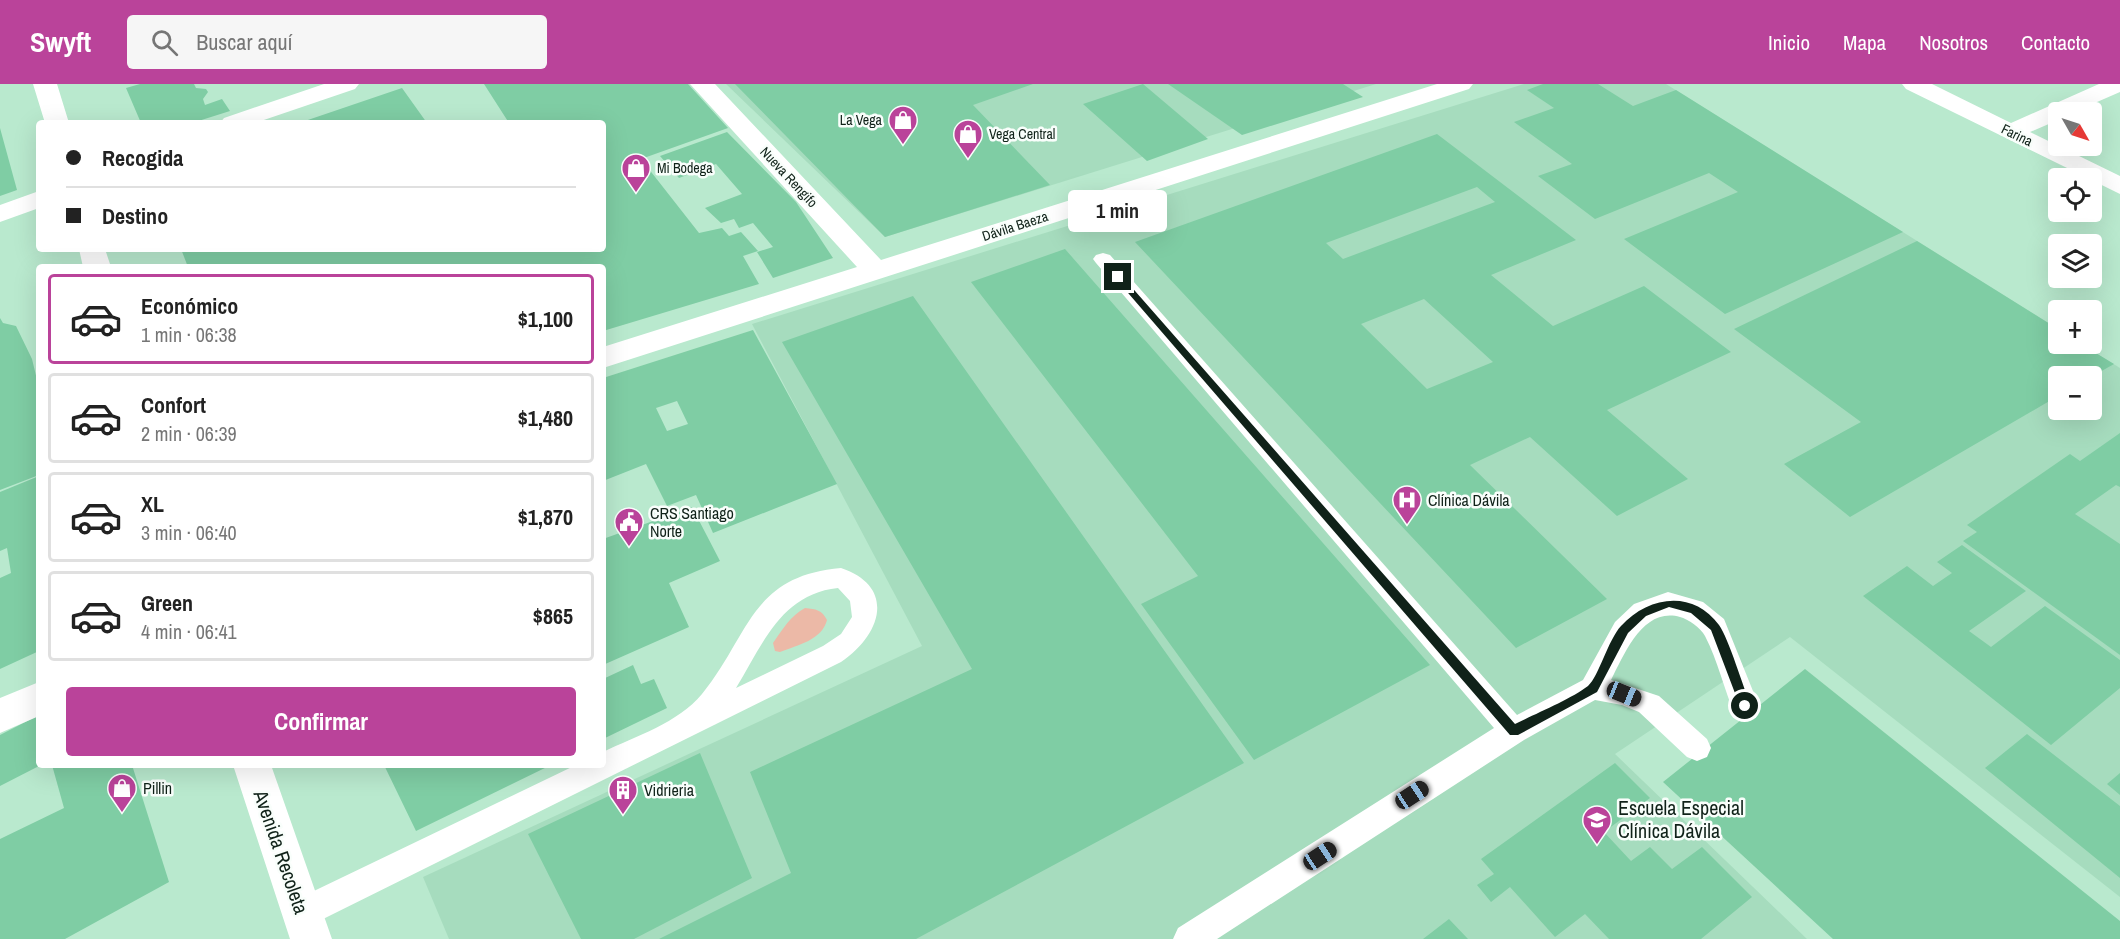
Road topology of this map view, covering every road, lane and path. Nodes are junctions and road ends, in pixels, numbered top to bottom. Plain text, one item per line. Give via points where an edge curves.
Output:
1 (45, 84) edge
2 (347, 84) edge
3 (702, 84) edge
4 (1461, 84) edge
5 (1914, 84) edge
6 (2118, 84) edge
7 (56, 120) edge
8 (241, 120) edge
9 (2011, 132) junction
10 (2120, 186) edge
11 (36, 201) edge
12 (0, 214) edge
13 (1103, 259) dead end
14 (876, 271) junction
15 (606, 357) edge
16 (1593, 688) junction
17 (36, 699) edge
18 (1745, 706) dead end
19 (0, 716) edge
20 (689, 724) junction
21 (1514, 731) junction
22 (1697, 748) dead end
23 (253, 768) edge
24 (606, 768) edge
25 (606, 768) edge
26 (306, 926) edge
27 (1189, 939) edge

1 - 7 street
2 - 8 street
3 - 14 street, Nueva Rengifo
4 - 14 street, Dávila Baeza
5 - 9 street, Farina
6 - 9 street
9 - 10 street, Farina
11 - 12 street
13 - 21 lane
14 - 15 street, Dávila Baeza
16 - 18 lane via 1624,630 1643,612 1668,603 1694,610 1715,627
16 - 21 lane
16 - 22 lane via 1649,704
17 - 19 street
20 - 20 lane via 850,642 865,619 863,599 853,584 842,578 819,580 776,603 711,703
20 - 25 lane
21 - 27 lane
23 - 26 street, Avenida Recoleta
24 - 26 lane

